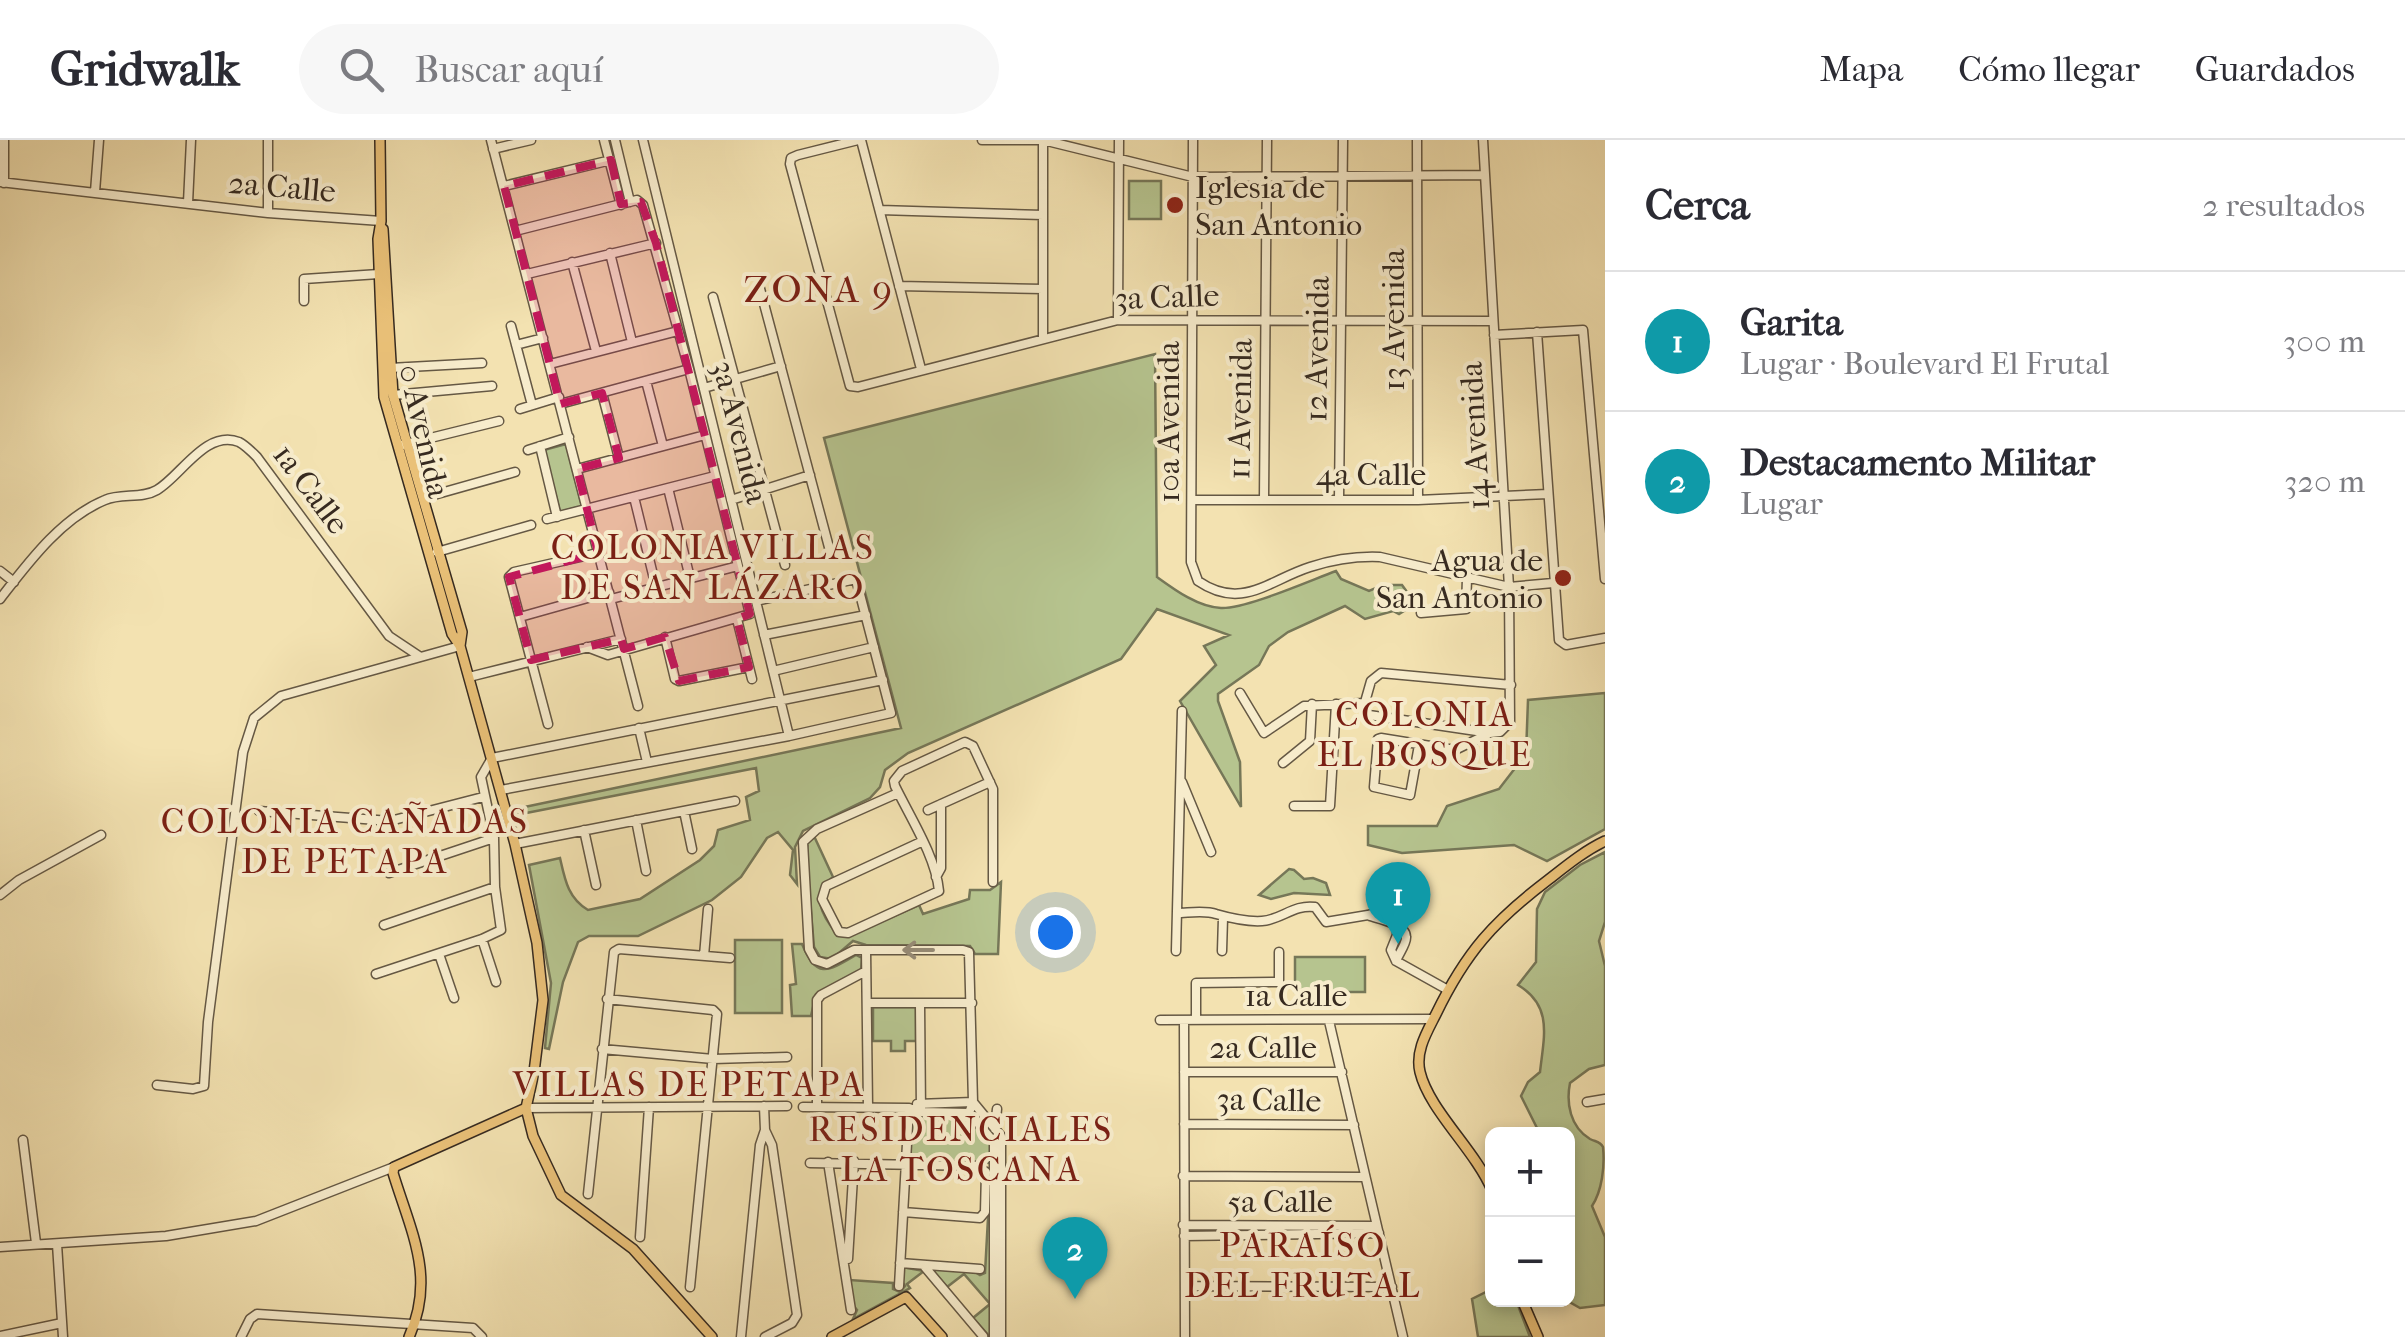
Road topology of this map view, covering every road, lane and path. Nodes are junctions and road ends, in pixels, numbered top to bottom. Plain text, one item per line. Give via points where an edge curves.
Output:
1 (4, 140) edge
2 (99, 140) edge
3 (191, 140) edge
4 (268, 140) edge
5 (380, 140) edge
6 (531, 140) edge
7 (604, 140) edge
8 (614, 140) edge
9 (642, 140) edge
10 (860, 140) edge
11 (982, 140) edge
12 (1043, 140) edge
13 (1119, 140) edge
14 (1193, 140) edge
15 (1266, 140) edge
16 (1343, 140) edge
17 (1417, 140) edge
18 (1483, 140) edge
19 (492, 144) edge
20 (1118, 157) junction
21 (610, 160) junction
22 (1343, 174) junction
23 (1484, 175) junction
24 (1268, 176) junction
25 (1418, 176) junction
26 (1193, 177) junction
27 (2, 182) edge
28 (504, 186) junction
29 (94, 192) junction
30 (188, 203) junction
31 (625, 204) junction
32 (880, 210) junction
33 (268, 212) junction
34 (1043, 215) junction
35 (381, 221) junction
36 (516, 231) junction
37 (656, 242) junction
38 (610, 253) junction
39 (572, 262) junction
40 (379, 274) junction
41 (527, 274) junction
42 (759, 285) dead end
43 (899, 286) junction
44 (1043, 289) junction
45 (713, 298) dead end
46 (304, 301) dead end
47 (1118, 320) junction
48 (1192, 320) junction
49 (1266, 320) junction
50 (1343, 320) junction
51 (1493, 320) junction
52 (1418, 321) junction
53 (511, 326) dead end
54 (678, 331) junction
55 (1537, 332) junction
56 (1494, 334) junction
57 (544, 338) junction
58 (1043, 338) junction
59 (632, 342) junction
60 (516, 345) junction
61 (596, 351) junction
62 (482, 363) dead end
63 (550, 364) junction
64 (780, 366) junction
65 (390, 368) junction
66 (689, 368) junction
67 (921, 369) junction
68 (735, 379) junction
69 (646, 380) junction
70 (492, 386) dead end
71 (704, 388) junction
72 (602, 393) junction
73 (394, 396) junction
74 (560, 401) junction
75 (532, 405) junction
76 (520, 409) dead end
77 (499, 421) dead end
78 (705, 435) junction
79 (569, 438) junction
80 (402, 445) junction
81 (540, 446) junction
82 (664, 446) junction
83 (528, 450) dead end
84 (618, 458) junction
85 (577, 469) junction
86 (515, 472) dead end
87 (810, 475) junction
88 (716, 476) junction
89 (668, 488) junction
90 (765, 489) junction
91 (1548, 494) junction
92 (634, 497) junction
93 (423, 498) junction
94 (1503, 498) junction
95 (1339, 499) junction
96 (731, 500) junction
97 (1194, 500) junction
98 (1264, 500) junction
99 (1418, 500) junction
100 (588, 509) junction
101 (531, 525) dead end
102 (830, 550) dead end
103 (433, 553) junction
104 (598, 553) junction
105 (785, 565) dead end
106 (738, 566) junction
107 (0, 570) edge
108 (690, 578) junction
109 (1467, 578) junction
110 (1605, 579) edge
111 (14, 582) junction
112 (1553, 582) junction
113 (1509, 587) junction
114 (656, 588) junction
115 (610, 596) junction
116 (0, 599) edge
117 (756, 600) junction
118 (1421, 613) dead end
119 (866, 615) junction
120 (520, 617) junction
121 (737, 619) junction
122 (764, 635) junction
123 (620, 638) junction
124 (665, 638) junction
125 (1605, 638) edge
126 (460, 646) junction
127 (587, 647) junction
128 (874, 647) junction
129 (624, 649) junction
130 (419, 656) junction
131 (531, 660) junction
132 (749, 667) junction
133 (773, 671) junction
134 (468, 677) junction
135 (752, 679) dead end
136 (883, 680) junction
137 (1511, 685) junction
138 (1240, 693) dead end
139 (780, 700) junction
140 (1364, 703) junction
141 (1312, 704) junction
142 (1336, 704) junction
143 (638, 706) dead end
144 (1182, 711) dead end
145 (548, 724) dead end
146 (639, 728) junction
147 (1490, 733) junction
148 (789, 736) junction
149 (1419, 745) junction
150 (492, 758) junction
151 (647, 762) junction
152 (1283, 763) dead end
153 (1180, 778) junction
154 (990, 782) junction
155 (501, 790) junction
156 (898, 793) junction
157 (483, 798) junction
158 (734, 801) dead end
159 (941, 804) junction
160 (1294, 806) dead end
161 (928, 810) dead end
162 (259, 811) dead end
163 (684, 811) junction
164 (636, 820) junction
165 (584, 830) junction
166 (101, 835) dead end
167 (494, 838) junction
168 (1605, 840) edge
169 (922, 842) junction
170 (515, 844) junction
171 (692, 849) dead end
172 (1211, 852) dead end
173 (646, 871) dead end
174 (389, 873) dead end
175 (936, 877) junction
176 (993, 882) dead end
177 (596, 885) dead end
178 (495, 887) junction
179 (0, 894) edge
180 (1422, 898) dead end
181 (1400, 906) junction
182 (708, 909) dead end
183 (1177, 913) junction
184 (1368, 915) junction
185 (1222, 918) junction
186 (1395, 925) junction
187 (384, 926) dead end
188 (482, 939) junction
189 (866, 950) junction
190 (1176, 951) dead end
191 (1222, 951) dead end
192 (1279, 952) dead end
193 (439, 954) junction
194 (704, 956) junction
195 (730, 958) dead end
196 (866, 972) junction
197 (376, 974) dead end
198 (496, 982) dead end
199 (1448, 990) junction
200 (454, 998) dead end
201 (607, 999) junction
202 (868, 1003) junction
203 (920, 1004) junction
204 (972, 1004) junction
205 (1433, 1019) junction
206 (1160, 1020) dead end
207 (1184, 1020) junction
208 (1196, 1020) junction
209 (1329, 1020) junction
210 (602, 1049) junction
211 (787, 1057) dead end
212 (712, 1059) junction
213 (1184, 1072) junction
214 (1342, 1072) junction
215 (157, 1085) dead end
216 (1605, 1100) edge
217 (921, 1102) junction
218 (973, 1102) junction
219 (1587, 1102) dead end
220 (764, 1106) junction
221 (787, 1106) dead end
222 (596, 1107) junction
223 (803, 1107) dead end
224 (818, 1107) junction
225 (868, 1107) junction
226 (526, 1108) junction
227 (649, 1108) junction
228 (707, 1108) junction
229 (909, 1108) junction
230 (997, 1109) dead end
231 (921, 1112) junction
232 (969, 1113) junction
233 (1184, 1124) junction
234 (1354, 1125) junction
235 (765, 1130) junction
236 (992, 1132) junction
237 (23, 1140) dead end
238 (854, 1161) junction
239 (810, 1162) dead end
240 (828, 1162) junction
241 (905, 1162) junction
242 (394, 1168) junction
243 (1485, 1175) edge
244 (1183, 1176) junction
245 (1365, 1177) junction
246 (588, 1194) dead end
247 (903, 1212) junction
248 (1183, 1225) junction
249 (1378, 1230) junction
250 (1184, 1236) junction
251 (640, 1237) dead end
252 (36, 1244) junction
253 (57, 1244) junction
254 (0, 1248) edge
255 (900, 1263) junction
256 (924, 1266) junction
257 (980, 1269) dead end
258 (846, 1274) junction
259 (898, 1286) dead end
260 (1185, 1286) junction
261 (690, 1287) dead end
262 (1392, 1287) junction
263 (1525, 1307) edge
264 (851, 1310) dead end
265 (62, 1323) junction
266 (414, 1325) junction
267 (0, 1336) edge
268 (983, 1336) edge
269 (63, 1337) edge
270 (241, 1337) edge
271 (408, 1337) edge
272 (482, 1337) edge
273 (712, 1337) edge
274 (741, 1337) edge
275 (765, 1337) edge
276 (832, 1337) edge
277 (942, 1337) edge
278 (998, 1337) edge
279 (1185, 1337) edge
280 (1403, 1337) edge
281 (1538, 1337) edge

1 - 27 street
2 - 29 street
3 - 30 street
4 - 33 street
5 - 35 main road, 0 Avenida
6 - 19 street
7 - 21 street
8 - 31 street
9 - 71 street, 3a Avenida
10 - 32 street
10 - 67 street, 3a Calle via 791,158 850,386
11 - 12 street
12 - 20 street
12 - 34 street
13 - 20 street
14 - 26 street, 10a Avenida
15 - 24 street, 11 Avenida
16 - 22 street, 12 Avenida
17 - 25 street, 13 Avenida
18 - 23 street, 14 Avenida
19 - 28 street
20 - 26 street
20 - 47 street
21 - 28 street
21 - 31 street
22 - 24 street
22 - 25 street
22 - 50 street, 12 Avenida
23 - 25 street
23 - 51 street, 14 Avenida
24 - 26 street
24 - 49 street, 11 Avenida
25 - 52 street, 13 Avenida
26 - 48 street, 10a Avenida
27 - 29 street, 2a Calle
28 - 36 street
29 - 30 street, 2a Calle
30 - 33 street, 2a Calle
31 - 36 street
31 - 37 street via 643,204
32 - 34 street
32 - 43 street
33 - 35 street, 2a Calle
34 - 44 street
35 - 40 main road, 0 Avenida
35 - 65 main road, 0 Avenida
36 - 41 street
37 - 38 street
37 - 54 street
38 - 39 street
38 - 59 street
39 - 41 street
39 - 61 street
40 - 46 street via 304,280
40 - 80 main road, 0 Avenida via 382,381
41 - 57 street
42 - 64 street
43 - 44 street
43 - 67 street
44 - 58 street
45 - 68 street
47 - 48 street, 3a Calle
47 - 58 street, 3a Calle
48 - 49 street, 3a Calle
48 - 97 street, 10a Avenida
49 - 50 street, 3a Calle
49 - 98 street, 11 Avenida
50 - 52 street, 3a Calle
50 - 95 street, 12 Avenida
51 - 52 street, 3a Calle
51 - 56 street, 14 Avenida
52 - 99 street, 13 Avenida
53 - 60 street
54 - 59 street
54 - 66 street
55 - 56 street
55 - 91 street
55 - 110 street via 1583,330
56 - 94 street, 14 Avenida
57 - 60 street
57 - 63 street
58 - 67 street, 3a Calle
59 - 61 street
60 - 75 street
61 - 63 street
62 - 65 street
63 - 74 street
64 - 68 street
64 - 87 street
65 - 73 main road, 0 Avenida
66 - 69 street
66 - 78 street
68 - 71 street
68 - 90 street
69 - 72 street
69 - 82 street
70 - 73 street
71 - 96 street, 3a Avenida
72 - 74 street
72 - 84 street
73 - 80 main road, 0 Avenida
74 - 75 street
74 - 79 street
75 - 76 street
77 - 80 street
78 - 82 street
78 - 88 street
79 - 81 street
79 - 85 street
80 - 93 main road, 0 Avenida
80 - 103 main road, 0 Avenida
81 - 83 street
81 - 100 street via 552,518
82 - 84 street
84 - 85 street
85 - 100 street
86 - 93 street
87 - 90 street
87 - 102 street
88 - 89 street
88 - 106 street
89 - 92 street
89 - 108 street
90 - 96 street
90 - 105 street
91 - 94 street, 4a Calle
91 - 112 street
92 - 100 street
92 - 114 street
93 - 103 main road, 0 Avenida
94 - 99 street, 4a Calle
94 - 113 street, 14 Avenida
95 - 98 street, 4a Calle
95 - 99 street, 4a Calle
96 - 117 street, 3a Avenida
97 - 98 street, 4a Calle
97 - 109 street, 10a Avenida via 1191,562 1198,582 1224,594 1364,556
100 - 104 street
101 - 103 street
103 - 126 main road, 0 Avenida
104 - 115 street
104 - 120 street via 510,574
106 - 108 street
106 - 121 street via 750,614
107 - 111 street
108 - 114 street
109 - 113 street
109 - 118 street via 1466,609
111 - 116 street, 1a Calle
111 - 130 street, 1a Calle via 83,510 109,498 151,494 207,447 240,442 389,636
112 - 113 street
112 - 125 street via 1560,640 1566,645
113 - 137 street, 14 Avenida
114 - 115 street
115 - 120 street
115 - 123 street
117 - 119 street via 856,579
117 - 122 street, 3a Avenida
119 - 122 street
119 - 128 street
120 - 131 street
121 - 124 street
121 - 132 street
122 - 133 street, 3a Avenida
123 - 127 street
123 - 129 street
124 - 129 street
124 - 132 street via 679,681
126 - 130 street
126 - 134 main road, 0 Avenida
127 - 129 street via 608,654
127 - 131 street
128 - 133 street
128 - 136 street
129 - 143 street
130 - 215 street via 280,696 254,718 243,752 204,1086
131 - 134 street
131 - 145 street
132 - 135 street
133 - 139 street, 3a Avenida
134 - 150 main road, 0 Avenida
136 - 139 street
136 - 148 street via 889,715
137 - 140 street via 1381,673 1370,681
137 - 147 street, 14 Avenida via 1510,722
138 - 141 street via 1264,733
139 - 146 street
139 - 148 street, 3a Avenida
140 - 142 street
140 - 147 street via 1369,715
141 - 142 street
141 - 152 street via 1310,742
142 - 160 street via 1331,803
144 - 153 street
146 - 150 street
146 - 151 street
147 - 149 street via 1455,750
148 - 151 street
149 - 149 street via 1378,739 1374,787 1410,794
150 - 155 main road, 0 Avenida
150 - 157 street via 480,776
151 - 155 street
153 - 172 street
153 - 183 street
154 - 156 street via 965,742 899,773
154 - 159 street
154 - 176 street
155 - 170 main road, 0 Avenida
156 - 169 street
156 - 189 street via 811,833 802,846 811,955 830,964
157 - 162 street via 390,822
157 - 167 street
158 - 163 street
159 - 161 street
159 - 175 street
163 - 164 street
163 - 171 street
164 - 165 street
164 - 173 street
165 - 170 street
165 - 177 street
166 - 179 street
167 - 174 street
167 - 178 street
168 - 199 main road via 1504,914
169 - 175 street
169 - 175 street via 832,882 822,899 837,930 846,934 938,891
170 - 226 main road, 0 Avenida via 543,1000
178 - 187 street
178 - 188 street via 502,925
180 - 181 street
181 - 184 street
181 - 186 street
182 - 194 street
183 - 185 street
183 - 190 street
184 - 185 street via 1326,922 1308,906 1265,921
184 - 186 street
185 - 191 street
186 - 199 street via 1406,938 1396,961
188 - 193 street
188 - 198 street
189 - 196 street
204 -> 189 street via 966,950
192 - 208 street via 1279,982 1196,983
193 - 197 street
193 - 200 street
194 - 195 street
194 - 201 street via 617,949
196 - 202 street
196 - 224 street via 817,1000
199 - 205 main road
201 - 210 street
201 - 212 street via 713,1010 718,1017
202 - 203 street
202 - 225 street
203 - 204 street
203 - 217 street
204 - 218 street
205 - 209 street, 1a Calle
205 - 243 main road via 1420,1052 1423,1080
206 - 207 street, 1a Calle
207 - 208 street, 1a Calle
207 - 213 street
208 - 209 street, 1a Calle
209 - 214 street
210 - 212 street
210 - 222 street
211 - 212 street
212 - 228 street
213 - 214 street, 2a Calle
213 - 233 street
214 - 234 street
216 - 219 street
217 - 218 street
217 - 229 street
217 - 231 street
218 - 232 street
218 - 236 street
220 - 221 street
220 - 228 street
220 - 235 street
222 - 226 street
222 - 227 street
222 - 246 street
223 - 224 street
224 - 225 street
225 - 229 street
226 - 242 main road
226 - 273 main road via 561,1195 633,1249
227 - 228 street
227 - 251 street
228 - 261 street
229 - 231 street
229 - 241 street
230 - 236 street
231 - 232 street
232 - 236 street
233 - 234 street, 3a Calle
233 - 244 street
234 - 245 street
235 - 274 street
235 - 275 street via 797,1315
236 - 278 street via 1001,1136
237 - 252 street
238 - 240 street
238 - 241 street
238 - 258 street
239 - 240 street
240 - 258 street
241 - 247 street
241 - 247 street via 980,1166 986,1193 980,1218
242 - 253 street via 256,1221
242 - 266 main road via 423,1278
244 - 245 street
244 - 248 street
245 - 249 street
247 - 255 street
248 - 249 street, 5a Calle
248 - 250 street
249 - 250 street, 5a Calle
249 - 262 street
250 - 260 street
252 - 253 street
252 - 254 street
253 - 265 street
255 - 256 street
255 - 259 street
256 - 257 street
256 - 268 street
258 - 264 street
260 - 262 street
260 - 279 street
262 - 280 street
263 - 281 main road
265 - 267 street
265 - 269 street
266 - 270 street via 257,1314
266 - 271 main road
266 - 272 street via 473,1328
276 - 277 main road via 906,1297

